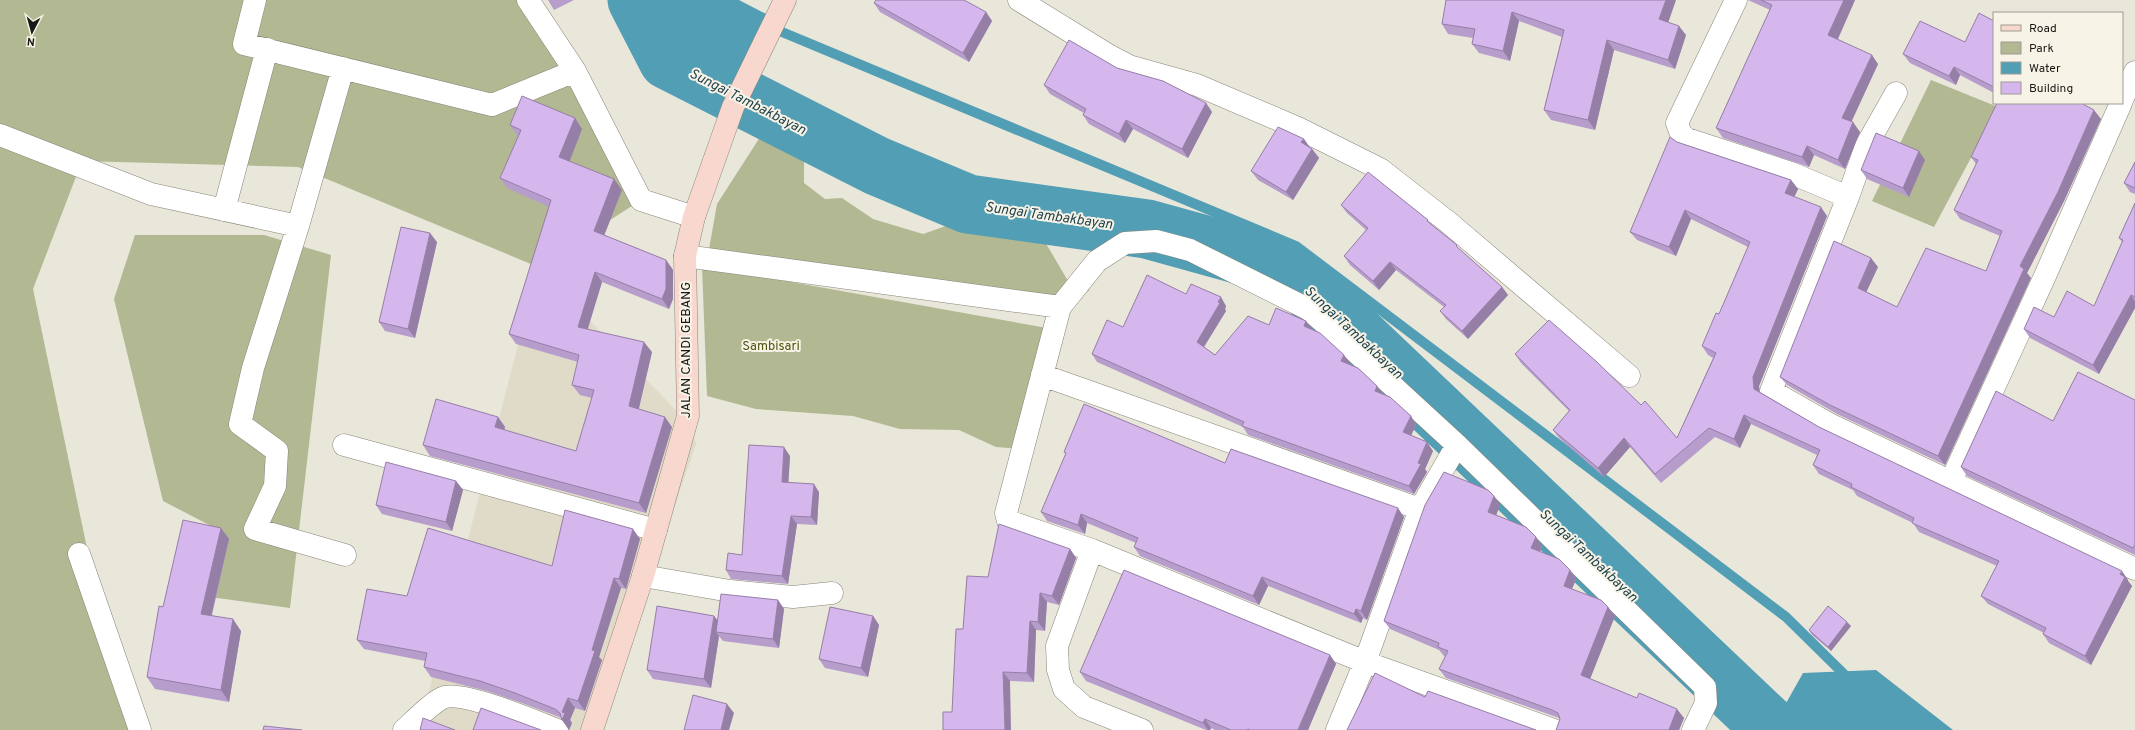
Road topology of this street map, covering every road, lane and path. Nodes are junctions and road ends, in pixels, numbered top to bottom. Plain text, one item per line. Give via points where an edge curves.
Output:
1 (255, 0) edge
2 (528, 0) edge
3 (1019, 0) edge
4 (1736, 0) edge
5 (783, 5) edge
6 (267, 49) junction
7 (343, 68) junction
8 (575, 71) junction
9 (2135, 72) edge
10 (1896, 93) dead end
11 (2123, 98) edge
12 (2120, 104) edge
13 (0, 135) edge
14 (1848, 197) junction
15 (224, 210) junction
16 (694, 217) junction
17 (298, 226) junction
18 (685, 256) junction
19 (1060, 307) junction
20 (1042, 375) junction
21 (1629, 376) dead end
22 (344, 445) dead end
23 (1457, 445) junction
24 (1951, 481) junction
25 (1420, 509) junction
26 (656, 530) junction
27 (1092, 550) junction
28 (79, 554) dead end
29 (345, 555) dead end
30 (2135, 569) edge
31 (643, 576) junction
32 (832, 593) dead end
33 (1365, 662) junction
34 (140, 730) edge
35 (404, 730) edge
36 (558, 730) edge
37 (592, 730) edge
38 (1142, 730) edge
39 (1337, 730) edge
40 (1554, 730) edge
41 (1693, 730) edge

1 - 6 street via 244,44
2 - 8 street
3 - 21 street via 1129,66 1197,85 1298,128 1380,169 1443,218
4 - 14 street via 1677,123 1681,134 1687,139 1791,173
5 - 16 main road, JALAN CANDI GEBANG via 733,106
6 - 7 street
6 - 15 street
7 - 8 street via 492,105
7 - 17 street
8 - 16 street via 641,200
9 - 11 street
10 - 14 street via 1866,146
12 - 24 street
13 - 15 street via 151,194
14 - 24 street via 1771,391 1831,425
15 - 17 street
16 - 18 main road, JALAN CANDI GEBANG
17 - 29 street via 254,368 240,424 277,451 275,486 255,529
18 - 19 street
18 - 26 main road, JALAN CANDI GEBANG via 688,416
19 - 20 street
19 - 23 street via 1092,266 1125,243 1140,241 1172,244 1190,250 1308,309
20 - 25 street
20 - 27 street via 1006,513 1008,521
22 - 26 street
23 - 25 street
23 - 41 street via 1705,687 1706,703
24 - 30 street
25 - 33 street
26 - 31 main road, JALAN CANDI GEBANG
27 - 33 street
27 - 38 street via 1057,646 1058,670 1064,689 1084,708
28 - 34 street
31 - 32 street via 730,590 793,596
31 - 37 main road, JALAN CANDI GEBANG
33 - 39 street
33 - 40 street
35 - 36 street via 438,700 446,697 495,706

